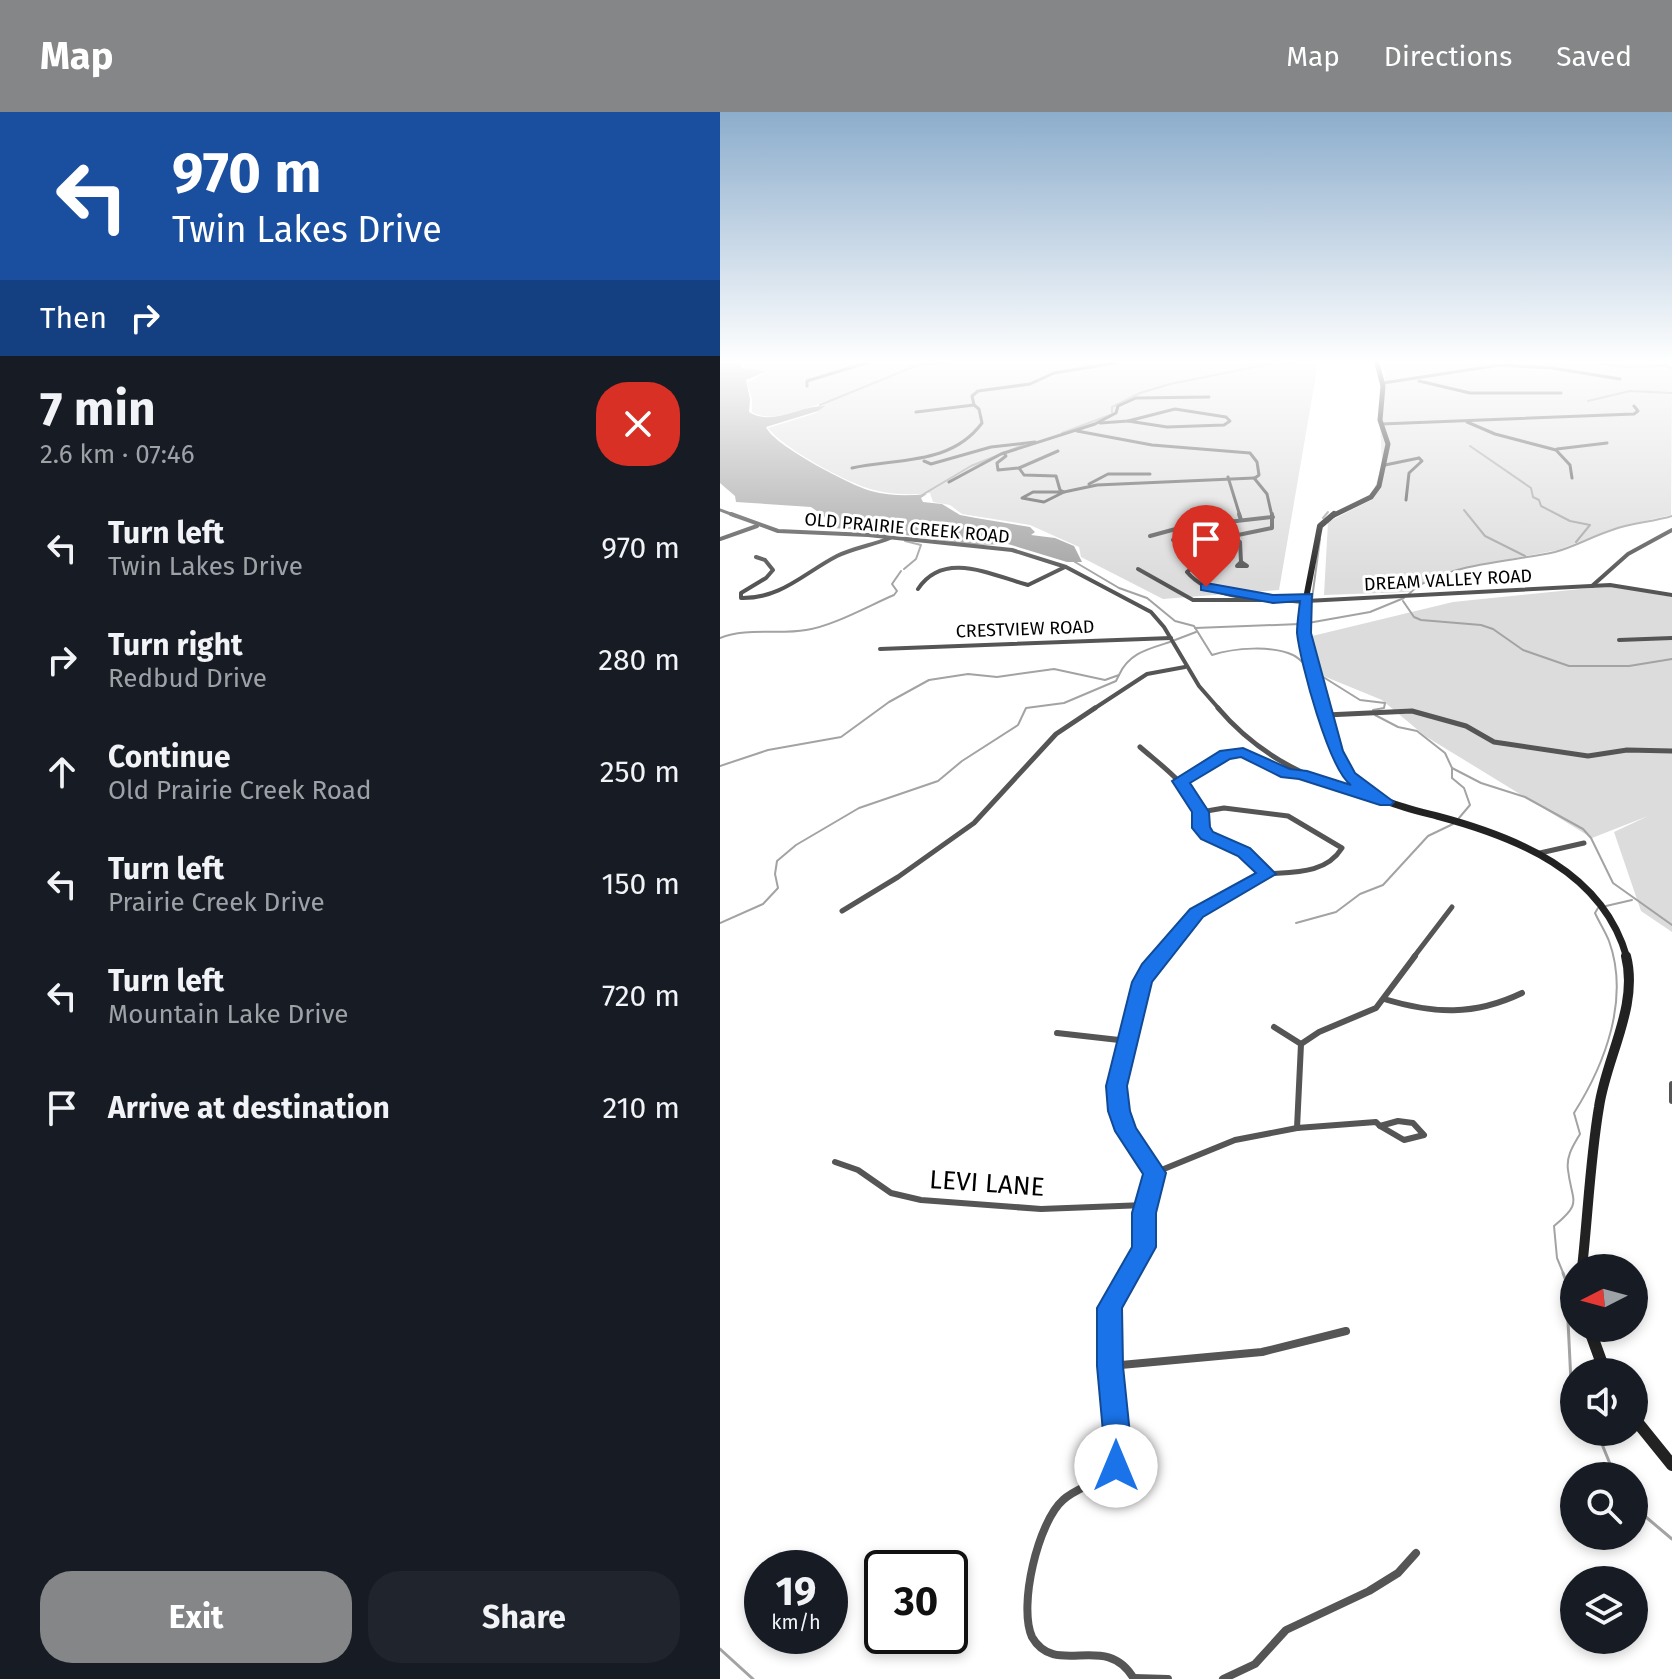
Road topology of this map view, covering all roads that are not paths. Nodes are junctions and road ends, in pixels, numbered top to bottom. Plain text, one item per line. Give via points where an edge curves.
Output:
1 (971, 436) edge
2 (1057, 436) edge
3 (1106, 436) edge
4 (1385, 436) edge
5 (1504, 436) edge
6 (1036, 443) junction
7 (1607, 443) dead end
8 (1555, 449) junction
9 (1004, 453) junction
10 (1051, 454) dead end
11 (927, 460) junction
12 (1385, 465) junction
13 (852, 468) dead end
14 (1019, 468) junction
15 (1150, 474) dead end
16 (1228, 477) junction
17 (1254, 478) junction
18 (1572, 478) dead end
19 (949, 482) dead end
20 (1085, 487) junction
21 (1064, 492) junction
22 (1406, 500) dead end
23 (720, 510) edge
24 (1273, 517) junction
25 (1241, 520) junction
26 (758, 525) junction
27 (1672, 530) edge
28 (1241, 535) junction
29 (1150, 536) dead end
30 (1233, 536) junction
31 (891, 538) junction
32 (720, 539) edge
33 (1240, 542) junction
34 (756, 557) dead end
35 (1241, 562) dead end
36 (1066, 567) junction
37 (1138, 569) dead end
38 (1592, 586) junction
39 (918, 589) dead end
40 (1672, 595) edge
41 (1273, 599) junction
42 (1307, 600) junction
43 (1171, 638) junction
44 (1672, 638) edge
45 (1619, 640) dead end
46 (880, 649) dead end
47 (1185, 667) junction
48 (1326, 715) junction
49 (1140, 747) dead end
50 (1672, 751) edge
51 (1301, 774) junction
52 (1180, 781) junction
53 (1385, 802) junction
54 (1201, 812) junction
55 (1584, 843) dead end
56 (1540, 853) junction
57 (1267, 874) junction
58 (1452, 907) dead end
59 (842, 911) dead end
60 (1522, 993) dead end
61 (1384, 999) junction
62 (1274, 1027) dead end
63 (1057, 1033) dead end
64 (1128, 1041) junction
65 (1301, 1044) junction
66 (1672, 1084) edge
67 (1672, 1101) edge
68 (1380, 1126) junction
69 (1297, 1128) junction
70 (835, 1162) dead end
71 (1154, 1173) junction
72 (1145, 1205) junction
73 (1583, 1254) edge
74 (1346, 1331) dead end
75 (1110, 1366) junction
76 (1648, 1435) edge
77 (1672, 1465) edge
78 (1416, 1553) dead end
79 (1134, 1678) edge
80 (1168, 1679) edge
81 (1223, 1679) edge

1 - 11 street
2 - 6 street
3 - 17 street via 1250,453 1259,476
4 - 12 main road
5 - 8 street
6 - 9 street
6 - 11 street via 1011,443 924,463
7 - 8 street
8 - 18 street via 1570,465
9 - 14 street via 998,470
9 - 19 street
10 - 14 street
11 - 13 street
12 - 22 street via 1422,461 1408,475
12 - 42 main road via 1371,497 1337,511 1320,526
14 - 21 street via 1024,475 1056,476
15 - 20 street via 1106,472
16 - 17 street
16 - 20 street
16 - 25 street
17 - 24 street via 1271,503
20 - 21 street
21 - 21 street via 1048,501 1022,498 1033,492
23 - 26 street, OLD PRAIRIE CREEK ROAD
24 - 25 street
24 - 28 street via 1272,528
25 - 29 street
26 - 31 street, OLD PRAIRIE CREEK ROAD via 793,533
26 - 32 street
27 - 38 street via 1606,571
28 - 30 street
28 - 33 street
30 - 33 street
30 - 41 street via 1173,540 1214,543 1187,572 1195,583
31 - 34 street via 836,557 791,586 741,598 745,589 773,570
31 - 36 street, OLD PRAIRIE CREEK ROAD via 1012,550
33 - 35 street
36 - 39 street via 1028,585 961,567 933,573
36 - 43 street, OLD PRAIRIE CREEK ROAD via 1144,607
37 - 41 street via 1193,600
38 - 40 street, DREAM VALLEY ROAD
38 - 42 street, DREAM VALLEY ROAD
41 - 42 street, DREAM VALLEY ROAD
42 - 48 main road via 1304,633
43 - 46 street, CRESTVIEW ROAD
43 - 47 street, OLD PRAIRIE CREEK ROAD
44 - 45 street
47 - 51 street, OLD PRAIRIE CREEK ROAD via 1254,744
47 - 59 street via 1147,674 1056,734 963,832
48 - 50 street via 1412,711 1466,726 1494,742 1588,756
48 - 53 main road via 1348,776
49 - 52 street
51 - 52 street via 1235,752
51 - 53 street, OLD PRAIRIE CREEK ROAD
52 - 54 street
53 - 56 main road via 1481,828
54 - 57 street via 1201,828 1207,835 1244,852
54 - 57 street via 1232,808 1288,816 1342,848 1322,866
55 - 56 street
56 - 73 main road via 1592,893 1621,937 1630,971 1625,1014 1599,1105
57 - 64 street via 1197,913 1149,968
58 - 61 street
60 - 61 street via 1494,1007 1459,1014
61 - 65 street via 1362,1018 1319,1030
62 - 65 street
63 - 64 street
64 - 71 street via 1117,1086 1119,1111
65 - 69 street
66 - 67 street
68 - 68 street via 1413,1123 1424,1135 1407,1141
68 - 69 street via 1376,1122
69 - 71 street via 1235,1140
70 - 72 street, LEVI LANE via 858,1170 891,1193 921,1200 1041,1209
71 - 72 street
72 - 75 street via 1144,1247 1110,1308
74 - 75 street via 1262,1352
75 - 79 street via 1116,1466 1062,1499 1051,1513 1039,1536 1028,1626 1043,1652 1073,1662 1108,1656 1125,1664
76 - 77 main road
78 - 81 street via 1398,1573 1286,1630 1255,1664
79 - 80 street

